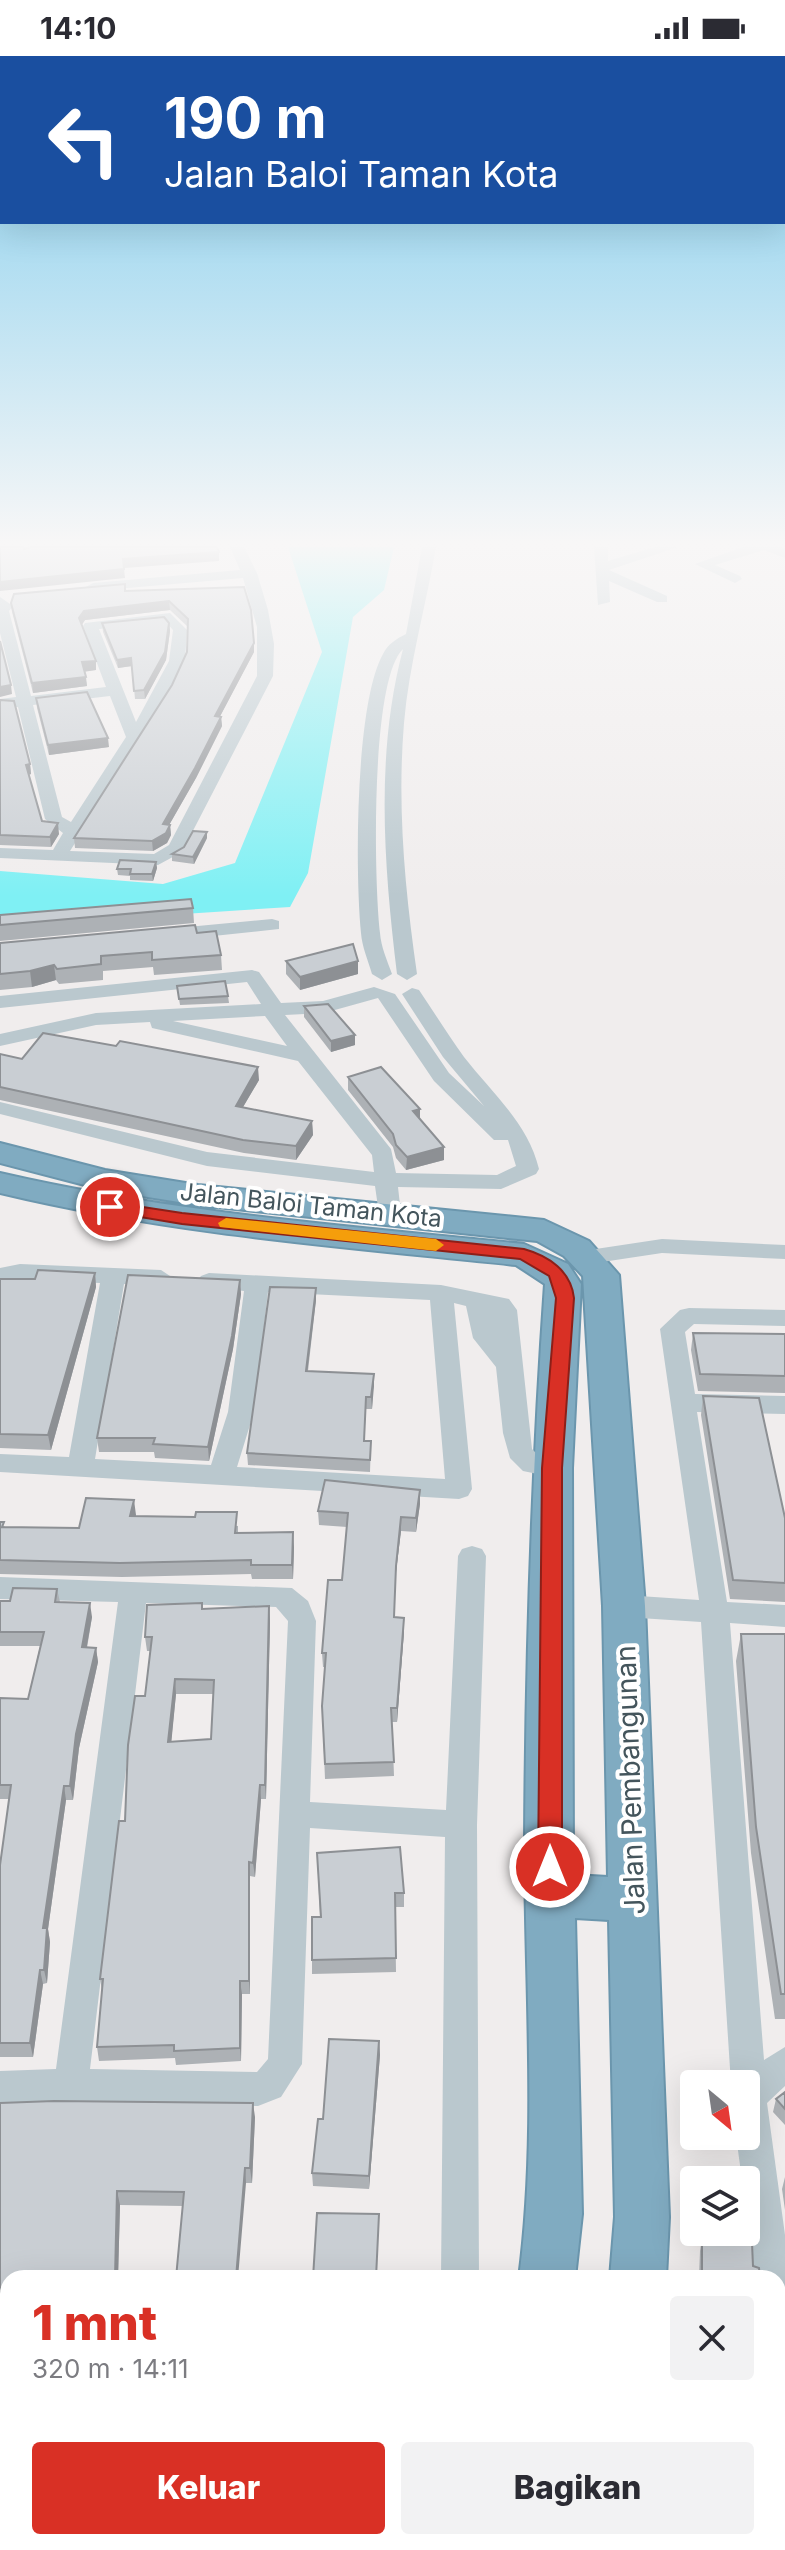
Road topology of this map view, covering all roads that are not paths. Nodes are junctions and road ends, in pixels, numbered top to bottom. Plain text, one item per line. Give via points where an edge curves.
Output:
1 (18, 663) edge
2 (104, 663) edge
3 (176, 663) edge
4 (267, 663) edge
5 (386, 663) edge
6 (407, 663) edge
7 (114, 691) junction
8 (26, 700) junction
9 (0, 704) edge
10 (133, 735) junction
11 (72, 831) junction
12 (0, 853) edge
13 (57, 857) junction
14 (272, 925) dead end
15 (151, 936) edge
16 (409, 984) junction
17 (378, 988) junction
18 (0, 1002) edge
19 (274, 1010) junction
20 (125, 1017) junction
21 (0, 1040) edge
22 (309, 1057) junction
23 (0, 1108) edge
24 (0, 1153) edge
25 (527, 1159) junction
26 (386, 1180) junction
27 (0, 1183) edge
28 (172, 1204) junction
29 (390, 1214) junction
30 (785, 1252) edge
31 (114, 1275) junction
32 (0, 1276) edge
33 (585, 1279) junction
34 (257, 1284) junction
35 (441, 1293) junction
36 (785, 1318) edge
37 (681, 1403) junction
38 (785, 1405) edge
39 (540, 1457) junction
40 (0, 1463) edge
41 (81, 1466) junction
42 (222, 1474) junction
43 (472, 1556) dead end
44 (0, 1588) edge
45 (133, 1593) junction
46 (624, 1606) junction
47 (715, 1612) junction
48 (785, 1616) edge
49 (294, 1815) junction
50 (461, 1825) junction
51 (550, 1895) junction
52 (634, 1900) junction
53 (785, 2063) edge
54 (747, 2070) edge
55 (71, 2085) junction
56 (760, 2087) edge
57 (0, 2088) edge
58 (756, 2150) edge
59 (460, 2270) edge
60 (548, 2270) edge
61 (639, 2270) edge
62 (771, 2270) edge

1 - 8 street
2 - 7 street
3 - 10 street
4 - 13 street via 176,848 158,860
5 - 17 street via 375,725 367,870
6 - 16 street via 396,725 393,867
7 - 8 street
7 - 10 street
8 - 9 street
8 - 11 street via 54,819
10 - 11 street
11 - 13 street
12 - 13 street
14 - 15 street
16 - 17 street
16 - 25 street
17 - 19 street via 324,1007
17 - 25 street via 441,1077
18 - 19 street via 252,976
19 - 20 street
19 - 22 street
20 - 21 street via 73,1022
20 - 22 street
22 - 26 street via 383,1154
23 - 26 street via 207,1159
24 - 28 highway, Jalan Baloi Taman Kota
25 - 26 street via 528,1169 501,1182
26 - 29 street
27 - 28 highway, Jalan Baloi Taman Kota via 81,1202
28 - 29 highway, Jalan Baloi Taman Kota
28 - 33 highway, Jalan Baloi Taman Kota via 524,1255 555,1272 563,1284
29 - 33 highway, Jalan Baloi Taman Kota via 544,1231 569,1242
30 - 33 street via 662,1246
31 - 32 street
31 - 34 street
31 - 41 street
33 - 39 highway
33 - 46 highway, Jalan Pembangunan
34 - 35 street
34 - 42 street via 241,1412
35 - 39 street via 476,1299 485,1338 511,1368
35 - 42 street via 459,1489
36 - 37 street via 689,1316 677,1322 672,1329
37 - 38 street
37 - 47 street
39 - 51 highway
40 - 41 street
41 - 42 street
43 - 50 street
44 - 45 street
45 - 49 street via 282,1596 298,1609 302,1621
45 - 55 street
46 - 47 street
46 - 52 highway, Jalan Pembangunan
47 - 48 street
47 - 54 street
49 - 50 street
49 - 55 street via 285,2064 278,2076 258,2089
50 - 59 street
51 - 52 highway
51 - 60 highway via 555,2214
52 - 61 highway, Jalan Pembangunan via 642,2217
53 - 56 street
55 - 57 street
58 - 62 street

